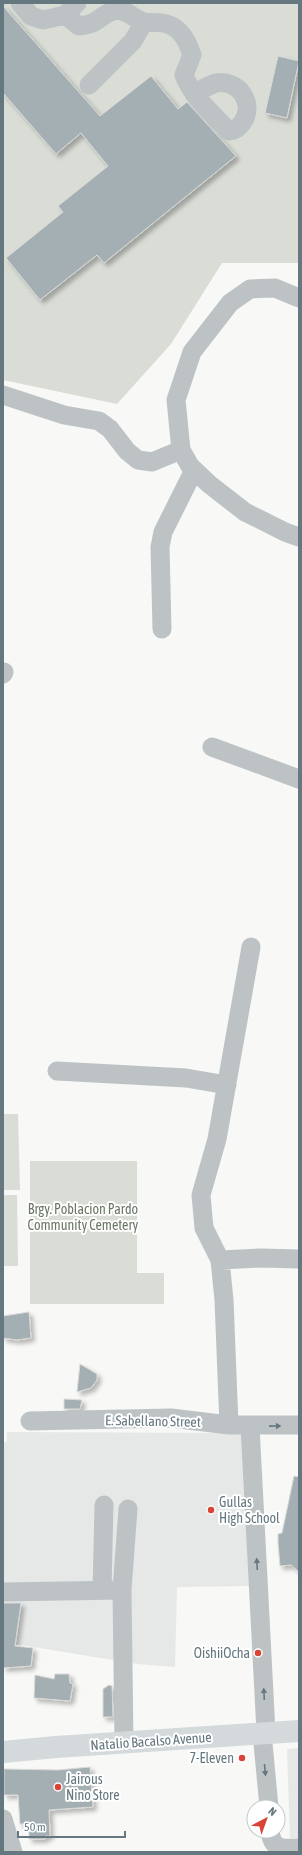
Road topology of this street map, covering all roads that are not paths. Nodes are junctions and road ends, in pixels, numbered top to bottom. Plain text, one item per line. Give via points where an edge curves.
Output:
1 (20, 3) edge
2 (71, 9) edge
3 (144, 22) junction
4 (89, 85) dead end
5 (194, 94) dead end
6 (299, 298) edge
7 (3, 395) edge
8 (181, 450) junction
9 (194, 470) junction
10 (299, 537) edge
11 (162, 629) dead end
12 (212, 747) dead end
13 (299, 779) edge
14 (251, 947) dead end
15 (57, 1071) dead end
16 (227, 1085) junction
17 (299, 1259) edge
18 (220, 1260) junction
19 (30, 1421) dead end
20 (229, 1425) junction
21 (299, 1425) edge
22 (250, 1426) junction
23 (104, 1505) dead end
24 (128, 1509) dead end
25 (102, 1590) junction
26 (122, 1590) junction
27 (3, 1592) edge
28 (299, 1731) edge
29 (264, 1733) junction
30 (124, 1742) junction
31 (3, 1752) edge
32 (268, 1799) edge
33 (3, 1819) edge
34 (272, 1839) edge
35 (299, 1848) edge
36 (13, 1852) edge

1 - 2 street via 36,19 54,18
2 - 3 street via 79,26 90,25 113,11
3 - 4 street via 133,41
3 - 5 street via 162,23 182,32 192,55 184,75
6 - 8 street via 275,288 250,289 230,303 192,352 178,393 176,400
7 - 8 street via 64,415 99,421 110,429 138,460 152,462
8 - 9 street
9 - 10 street via 245,512
9 - 11 street via 169,517 162,537
12 - 13 street
14 - 16 street
15 - 16 street via 186,1078
16 - 18 street via 217,1139 201,1196 204,1228
17 - 18 street
18 - 20 street
19 - 20 street, E. Sabellano Street via 171,1418
20 - 22 street, E. Sabellano Street
22 -> 21 street, E. Sabellano Street
29 -> 22 street
23 - 25 street
24 - 26 street
25 - 26 street
25 - 27 street
26 - 30 street
28 - 29 main road, Natalio Bacalso Avenue
29 - 30 main road, Natalio Bacalso Avenue
29 -> 32 street
30 - 31 main road, Natalio Bacalso Avenue
33 - 36 street
34 - 35 street via 278,1847

